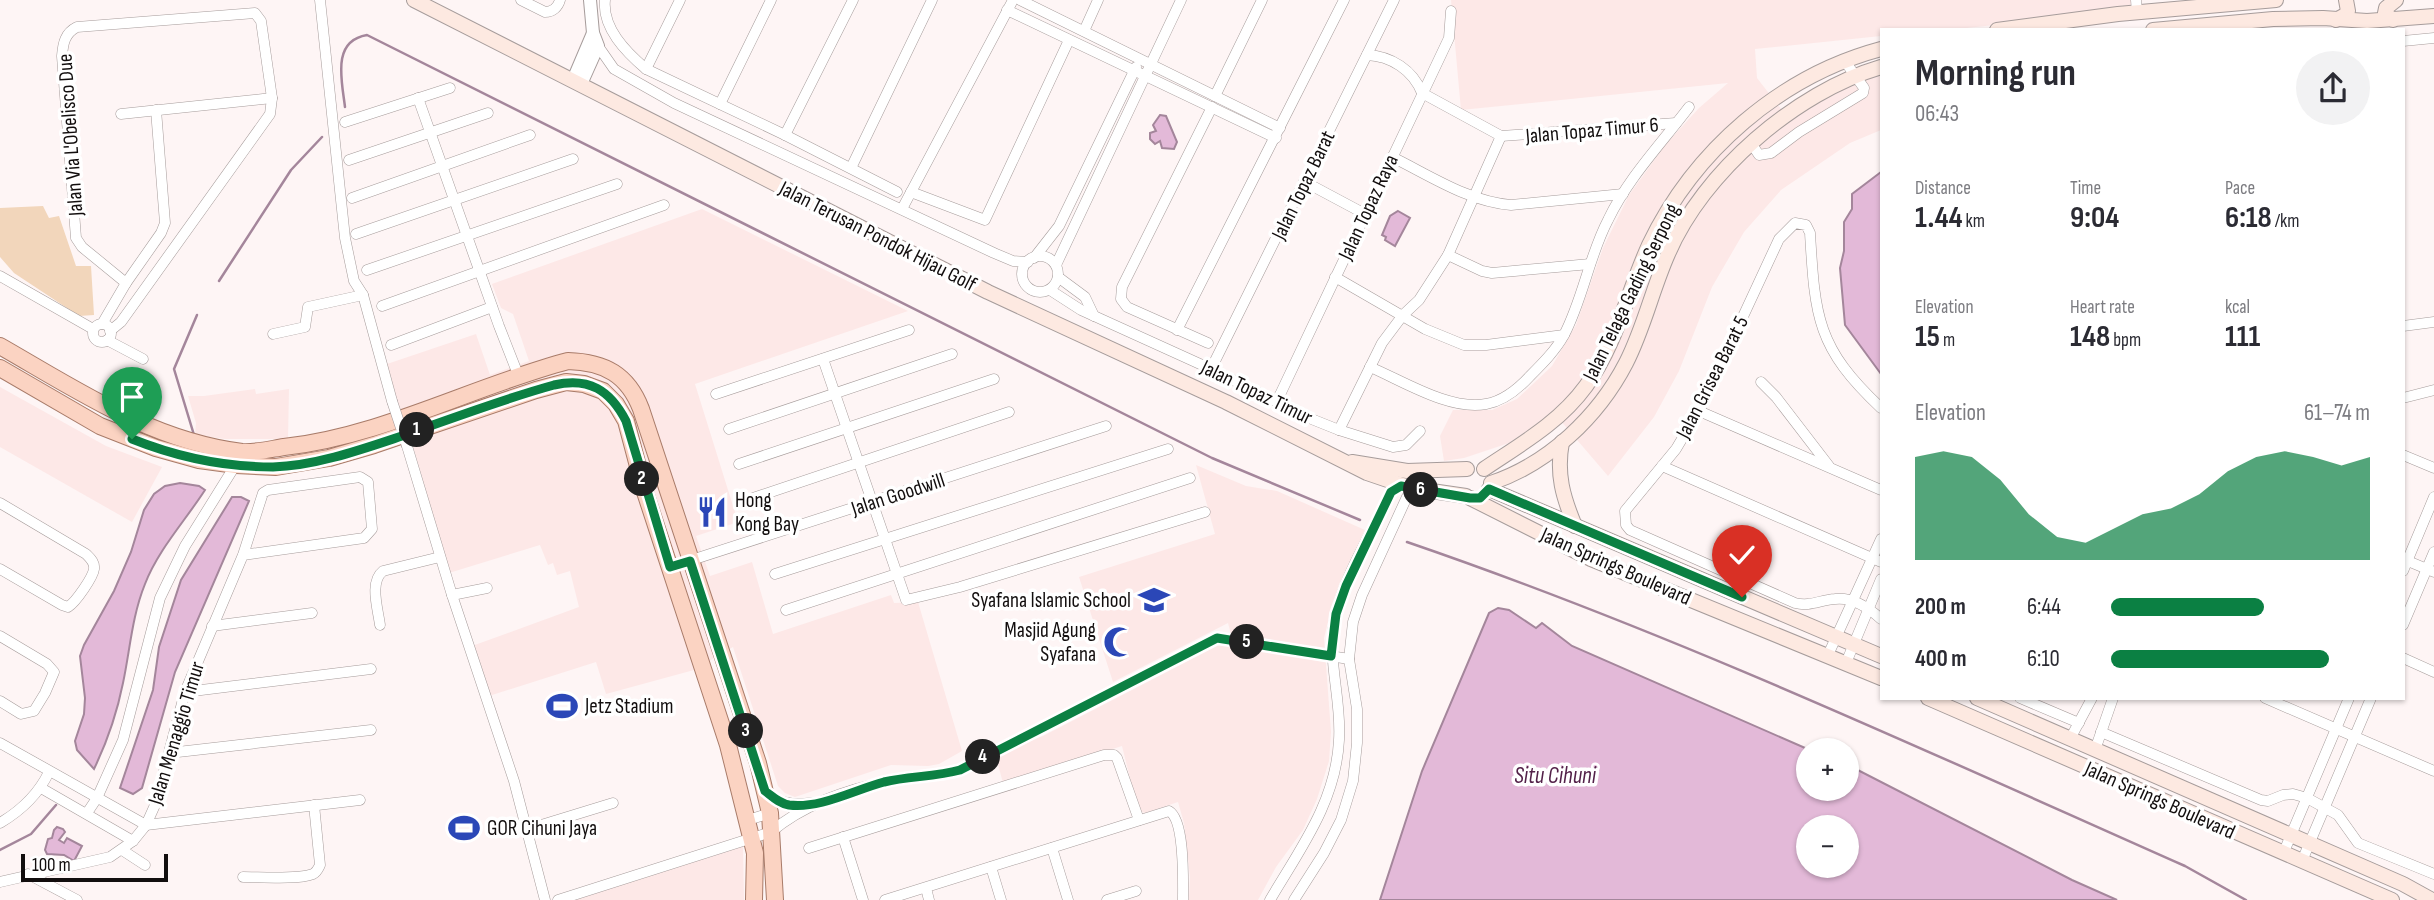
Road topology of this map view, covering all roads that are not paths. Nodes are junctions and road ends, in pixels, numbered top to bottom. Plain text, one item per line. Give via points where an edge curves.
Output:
1 (320, 0) edge
2 (414, 0) edge
3 (521, 0) edge
4 (590, 0) edge
5 (605, 0) edge
6 (680, 0) edge
7 (771, 0) edge
8 (853, 0) edge
9 (932, 0) edge
10 (1013, 0) edge
11 (1020, 0) edge
12 (1098, 0) edge
13 (1181, 0) edge
14 (1262, 0) edge
15 (1344, 0) edge
16 (1394, 0) edge
17 (2276, 0) edge
18 (2346, 0) edge
19 (2396, 0) edge
20 (559, 3) edge
21 (2174, 4) edge
22 (2137, 6) edge
23 (1007, 10) junction
24 (1451, 10) dead end
25 (2434, 16) edge
26 (2336, 20) junction
27 (2393, 20) junction
28 (2248, 25) edge
29 (2056, 26) edge
30 (2224, 27) edge
31 (2026, 28) edge
32 (2200, 28) edge
33 (1084, 31) junction
34 (593, 33) junction
35 (2434, 38) edge
36 (1069, 40) junction
37 (2405, 41) edge
38 (598, 46) junction
39 (1880, 49) edge
40 (1367, 55) junction
41 (1140, 59) junction
42 (1844, 60) junction
43 (1150, 64) junction
44 (1880, 67) edge
45 (646, 69) junction
46 (1134, 71) junction
47 (1145, 76) junction
48 (1856, 76) junction
49 (577, 82) junction
50 (450, 88) dead end
51 (1422, 93) junction
52 (1215, 96) junction
53 (272, 98) junction
54 (418, 98) junction
55 (720, 104) junction
56 (1212, 107) junction
57 (1689, 107) dead end
58 (156, 110) junction
59 (488, 113) dead end
60 (121, 114) dead end
61 (345, 122) dead end
62 (1676, 123) junction
63 (430, 132) junction
64 (1278, 133) junction
65 (530, 135) dead end
66 (785, 135) junction
67 (1501, 136) junction
68 (1751, 143) junction
69 (1392, 157) junction
70 (573, 159) dead end
71 (349, 160) dead end
72 (442, 166) junction
73 (851, 168) junction
74 (1305, 182) junction
75 (617, 184) dead end
76 (897, 192) dead end
77 (911, 192) junction
78 (1623, 194) junction
79 (1473, 197) junction
80 (352, 198) dead end
81 (454, 200) junction
82 (664, 205) dead end
83 (902, 209) junction
84 (1365, 214) junction
85 (356, 234) dead end
86 (467, 236) junction
87 (1448, 255) junction
88 (1028, 264) junction
89 (1590, 264) junction
90 (1056, 265) junction
91 (367, 270) dead end
92 (479, 271) junction
93 (0, 276) edge
94 (1058, 277) junction
95 (1335, 277) junction
96 (126, 283) junction
97 (1050, 290) junction
98 (363, 295) junction
99 (382, 306) dead end
100 (492, 307) junction
101 (1402, 315) junction
102 (1094, 316) junction
103 (2434, 321) edge
104 (2405, 326) edge
105 (909, 330) dead end
106 (1177, 330) junction
107 (103, 331) junction
108 (273, 334) dead end
109 (1564, 335) junction
110 (1208, 343) dead end
111 (391, 345) dead end
112 (0, 346) edge
113 (952, 354) dead end
114 (143, 359) dead end
115 (823, 359) junction
116 (1370, 367) junction
117 (0, 368) edge
118 (1211, 369) junction
119 (519, 377) junction
120 (994, 379) dead end
121 (1761, 382) dead end
122 (2434, 390) edge
123 (716, 394) dead end
124 (835, 394) junction
125 (2405, 397) edge
126 (1277, 401) junction
127 (1880, 407) edge
128 (1699, 411) junction
129 (1009, 412) dead end
130 (1106, 426) dead end
131 (846, 428) junction
132 (729, 429) dead end
133 (1339, 430) junction
134 (1420, 431) dead end
135 (1562, 442) junction
136 (1168, 449) dead end
137 (2405, 456) edge
138 (240, 459) junction
139 (1347, 461) junction
140 (858, 462) junction
141 (739, 464) dead end
142 (1488, 466) junction
143 (1662, 466) junction
144 (1831, 468) junction
145 (2434, 468) edge
146 (1467, 469) junction
147 (1425, 471) junction
148 (1189, 478) dead end
149 (1495, 484) junction
150 (1406, 487) junction
151 (1880, 490) edge
152 (1468, 497) junction
153 (1511, 497) junction
154 (2434, 497) edge
155 (747, 500) dead end
156 (872, 502) junction
157 (0, 503) edge
158 (1205, 512) dead end
159 (1499, 513) junction
160 (1575, 526) junction
161 (885, 540) junction
162 (2434, 552) edge
163 (243, 555) junction
164 (440, 557) junction
165 (1877, 560) edge
166 (2405, 560) edge
167 (690, 561) junction
168 (670, 567) junction
169 (0, 569) edge
170 (2430, 570) edge
171 (775, 574) dead end
172 (896, 574) junction
173 (1880, 581) edge
174 (486, 588) dead end
175 (452, 595) junction
176 (1853, 601) junction
177 (1869, 608) junction
178 (786, 610) dead end
179 (312, 613) dead end
180 (1880, 618) edge
181 (2405, 621) edge
182 (380, 625) dead end
183 (212, 626) junction
184 (0, 636) edge
185 (1837, 636) junction
186 (1853, 644) junction
187 (1828, 655) junction
188 (1331, 656) junction
189 (1880, 656) edge
190 (1349, 659) junction
191 (2405, 659) edge
192 (1846, 663) junction
193 (371, 669) dead end
194 (2434, 672) edge
195 (728, 675) junction
196 (1880, 678) edge
197 (708, 682) junction
198 (186, 692) junction
199 (1933, 700) edge
200 (1982, 700) edge
201 (2025, 700) edge
202 (2091, 700) edge
203 (2112, 700) edge
204 (2269, 700) edge
205 (2348, 700) edge
206 (2370, 700) edge
207 (0, 701) edge
208 (2079, 723) junction
209 (2336, 729) junction
210 (371, 730) dead end
211 (2102, 732) junction
212 (2355, 737) junction
213 (2070, 739) junction
214 (0, 743) edge
215 (2095, 750) junction
216 (169, 753) junction
217 (2434, 771) edge
218 (49, 772) junction
219 (41, 788) junction
220 (765, 791) junction
221 (2307, 797) junction
222 (97, 798) junction
223 (360, 800) dead end
224 (1326, 800) junction
225 (613, 803) dead end
226 (819, 803) junction
227 (314, 805) junction
228 (2325, 806) junction
229 (1345, 808) junction
230 (87, 813) junction
231 (770, 813) junction
232 (748, 820) junction
233 (1139, 820) junction
234 (0, 823) edge
235 (146, 825) junction
236 (525, 830) junction
237 (771, 832) junction
238 (2291, 835) junction
239 (752, 837) junction
240 (843, 837) junction
241 (133, 841) junction
242 (2309, 843) junction
243 (809, 848) dead end
244 (1052, 848) junction
245 (122, 850) junction
246 (2283, 854) junction
247 (2302, 861) junction
248 (145, 865) dead end
249 (991, 867) junction
250 (28, 874) junction
251 (2434, 874) edge
252 (243, 877) dead end
253 (0, 882) edge
254 (926, 888) junction
255 (1136, 891) dead end
256 (77, 900) edge
257 (545, 900) edge
258 (558, 900) edge
259 (754, 900) edge
260 (775, 900) edge
261 (863, 900) edge
262 (885, 900) edge
263 (929, 900) edge
264 (1001, 900) edge
265 (1068, 900) edge
266 (1110, 900) edge
267 (1183, 900) edge
268 (1270, 900) edge
269 (1294, 900) edge
270 (2392, 900) edge
271 (2432, 900) edge

1 - 98 street via 345,238 354,281
2 - 49 main road, Jalan Terusan Pondok Hijau Golf
3 - 20 street via 545,12
4 - 34 street
5 - 45 street via 607,22 629,55
6 - 45 street
7 - 55 street
8 - 66 street
9 - 73 street
10 - 23 street
11 - 33 street
12 - 33 street
13 - 43 street
14 - 52 street
15 - 64 street
16 - 40 street, Jalan Topaz Barat
17 - 21 main road
18 - 26 main road via 2348,11
19 - 27 main road via 2385,13
21 - 22 main road
22 - 29 main road
23 - 36 street
23 - 77 street
24 - 51 street, Jalan Topaz Raya via 1449,38
25 - 27 main road
26 - 27 main road
26 - 28 main road via 2304,18
28 - 30 main road
29 - 31 main road
30 - 32 main road
33 - 41 street
34 - 38 street
34 - 49 street
35 - 37 street
36 - 46 street
36 - 77 street via 982,221
38 - 49 street
38 - 83 street via 614,69 674,103
39 - 42 main road, Jalan Telaga Gading Serpong
40 - 51 street, Jalan Topaz Timur 6 via 1379,55 1401,66 1418,82
40 - 74 street, Jalan Topaz Barat
41 - 43 street
41 - 46 street
42 - 48 street
42 - 142 main road, Jalan Telaga Gading Serpong via 1788,88 1712,152 1662,220 1587,384 1536,436
43 - 47 street
43 - 52 street
44 - 48 main road, Jalan Telaga Gading Serpong
45 - 55 street
46 - 47 street
46 - 88 street via 1059,226
47 - 56 street
47 - 90 street
48 - 68 main road, Jalan Telaga Gading Serpong via 1795,109
48 - 68 street via 1863,93 1771,153 1759,155
49 - 139 main road, Jalan Terusan Pondok Hijau Golf via 988,292
50 - 54 street
51 - 67 street, Jalan Topaz Timur 6
51 - 69 street, Jalan Topaz Raya
52 - 64 street
53 - 58 street
53 - 96 street, Jalan Via L'Obelisco Due via 261,21 255,13 70,31 62,56 76,237
53 - 107 street, Jalan Via L'Obelisco Due via 267,120 121,322
54 - 61 street
54 - 63 street
55 - 66 street
56 - 64 street
56 - 106 street via 1122,287 1126,307
57 - 62 street
58 - 60 street
58 - 96 street via 165,223
59 - 63 street
62 - 67 street, Jalan Topaz Timur 6
62 - 78 street
63 - 71 street
63 - 72 street
64 - 106 street
65 - 72 street
66 - 73 street
67 - 79 street
68 - 135 main road, Jalan Telaga Gading Serpong via 1690,214 1668,253 1626,364 1605,396
69 - 79 street
69 - 84 street, Jalan Topaz Raya
70 - 81 street
72 - 80 street
72 - 81 street
73 - 76 street
74 - 84 street
74 - 118 street, Jalan Topaz Barat
75 - 86 street
77 - 83 street
78 - 79 street via 1511,205
78 - 89 street
79 - 87 street
81 - 85 street
81 - 86 street
82 - 92 street
83 - 88 street
84 - 95 street, Jalan Topaz Raya
86 - 91 street
86 - 92 street
87 - 89 street via 1492,273
87 - 101 street via 1419,300
88 - 90 street via 1047,258
88 - 97 street via 1023,278 1029,289
89 - 109 street
90 - 94 street
92 - 99 street
92 - 100 street
93 - 107 street
94 - 97 street
94 - 102 street, Jalan Topaz Timur via 1084,297
95 - 101 street
95 - 126 street, Jalan Topaz Raya
96 - 107 street
97 - 102 street, Jalan Topaz Timur
98 - 108 street via 308,307 305,327
98 - 164 street, bridge
100 - 111 street
100 - 119 street
101 - 109 street via 1464,345
101 - 116 street
102 - 118 street, Jalan Topaz Timur
103 - 104 street
105 - 115 street
106 - 110 street
107 - 114 street
109 - 116 street via 1517,390 1484,405 1449,401
112 - 138 main road via 128,419
113 - 124 street
115 - 123 street
115 - 124 street
116 - 133 street
117 - 138 main road via 100,426 156,449 199,460
118 - 126 street, Jalan Topaz Timur
119 - 138 main road via 359,433
119 - 167 main road via 568,361 608,369 629,385
120 - 131 street
121 - 144 street
122 - 125 street
124 - 131 street
124 - 132 street
126 - 133 street, Jalan Topaz Timur
127 - 128 street, Jalan Grisea Barat 5 via 1858,387 1826,340 1814,293 1810,233 1806,225 1795,223 1779,239
128 - 143 street, Jalan Grisea Barat 5
128 - 144 street
129 - 140 street
130 - 156 street, Jalan Goodwill
131 - 140 street
131 - 141 street
133 - 134 street, Jalan Topaz Timur via 1393,447 1406,444
135 - 149 main road, Jalan Telaga Gading Serpong
135 - 160 main road via 1559,479
136 - 161 street
137 - 145 street
138 - 168 main road via 276,467 329,458 536,390 566,382 584,384 611,397 626,421
138 - 222 street via 185,546 160,598 123,740
139 - 147 main road, Jalan Terusan Pondok Hijau Golf
139 - 150 main road, Jalan Terusan Pondok Hijau Golf
140 - 155 street
140 - 156 street
142 - 146 main road
142 - 149 main road
143 - 165 street
143 - 176 street, Jalan Grisea Barat 5 via 1625,511 1630,530 1795,603
144 - 151 street
146 - 147 main road, Jalan Terusan Pondok Hijau Golf
146 - 152 main road via 1459,482
147 - 150 main road
148 - 172 street
149 - 152 main road via 1480,498
149 - 153 main road, Jalan Springs Boulevard
150 - 152 main road, Jalan Terusan Pondok Hijau Golf
150 - 188 street via 1391,492 1346,586 1336,614
150 - 190 street via 1362,594
152 - 159 main road, Jalan Springs Boulevard
153 - 159 main road
153 - 160 main road, Jalan Springs Boulevard
154 - 166 street
156 - 161 street
156 - 167 street, Jalan Goodwill
157 - 169 street via 86,554 94,571 68,607
158 - 172 street via 910,600
159 - 187 main road, Jalan Springs Boulevard via 1591,559
160 - 185 main road, Jalan Springs Boulevard
161 - 171 street
161 - 172 street
162 - 170 street
163 - 163 street, Jalan Menaggio Timur via 265,491 363,477 370,484 372,529 368,536 359,541
163 - 183 street, Jalan Menaggio Timur
164 - 175 street
164 - 182 street via 378,575
165 - 176 street
166 - 170 street
167 - 168 street, Jalan Goodwill
167 - 195 main road
168 - 197 main road
170 - 181 street
172 - 178 street
173 - 177 street
174 - 175 street
175 - 236 street via 514,781
176 - 177 street
176 - 185 street
177 - 180 street
177 - 186 street
179 - 183 street
183 - 198 street, Jalan Menaggio Timur
184 - 207 street via 50,665 54,672 31,713 21,714
185 - 186 main road, Jalan Springs Boulevard
185 - 187 street
186 - 189 main road, Jalan Springs Boulevard
186 - 192 street
187 - 192 main road, Jalan Springs Boulevard
188 - 190 street
188 - 224 street via 1339,741
188 - 226 street via 1217,638 960,770 884,782
190 - 229 street via 1357,744
191 - 194 street
192 - 196 main road, Jalan Springs Boulevard
193 - 198 street
195 - 197 main road
195 - 220 main road
197 - 232 main road
198 - 216 street, Jalan Menaggio Timur
199 - 246 main road, Jalan Springs Boulevard
200 - 213 main road, Jalan Springs Boulevard
201 - 208 street
202 - 208 street
203 - 211 street
204 - 209 street
205 - 209 street
206 - 212 street
208 - 213 street
209 - 212 street
209 - 221 street
210 - 216 street
211 - 215 street
211 - 221 street via 2261,800 2293,794
212 - 217 street
212 - 228 street
213 - 215 main road, Jalan Springs Boulevard
214 - 218 street
215 - 238 main road, Jalan Springs Boulevard
216 - 235 street, Jalan Menaggio Timur
218 - 219 street
218 - 222 street
219 - 230 street
219 - 234 street via 22,809
220 - 226 street via 787,805
220 - 231 main road
221 - 228 street
221 - 238 street
222 - 230 street
222 - 235 street
223 - 227 street
224 - 229 street
224 - 268 street via 1306,843
225 - 236 street
226 - 237 street
227 - 235 street
227 - 252 street via 318,870 277,878
228 - 242 street
228 - 251 street via 2338,815 2358,843
229 - 269 street
230 - 241 street
231 - 232 street
231 - 237 main road
232 - 239 main road
233 - 240 street via 1116,758 1104,755
233 - 244 street
233 - 267 street via 1173,812 1183,864
235 - 241 street, Jalan Menaggio Timur
236 - 257 street
237 - 239 street
237 - 260 main road
238 - 242 main road, Jalan Springs Boulevard
238 - 246 street
239 - 258 street
239 - 259 main road
240 - 243 street
240 - 261 street
241 - 245 street, Jalan Menaggio Timur
242 - 247 street
242 - 271 main road, Jalan Springs Boulevard
244 - 249 street
244 - 265 street
245 - 248 street
245 - 250 street, Jalan Menaggio Timur via 99,860
246 - 247 main road, Jalan Springs Boulevard
247 - 270 main road, Jalan Springs Boulevard
249 - 254 street
249 - 264 street
250 - 253 street, Jalan Menaggio Timur
250 - 256 street
254 - 262 street
254 - 263 street
255 - 266 street

